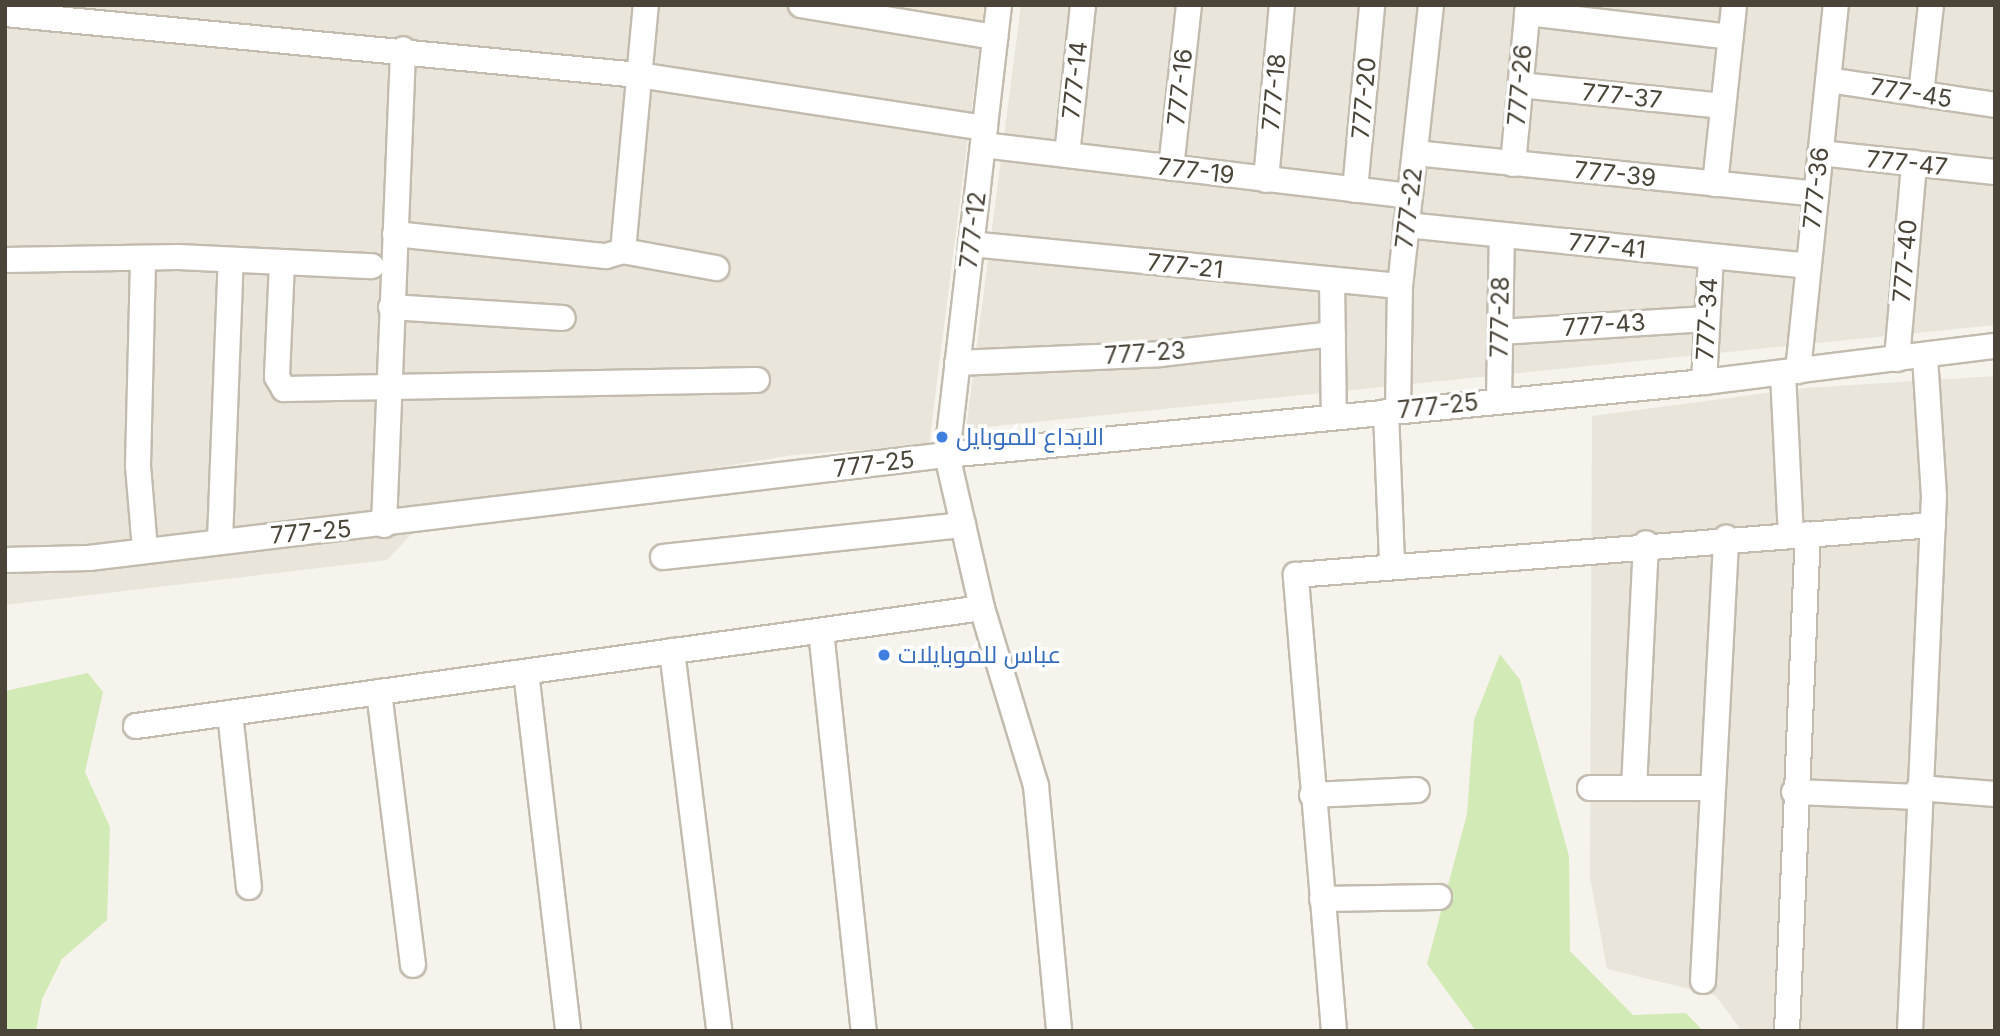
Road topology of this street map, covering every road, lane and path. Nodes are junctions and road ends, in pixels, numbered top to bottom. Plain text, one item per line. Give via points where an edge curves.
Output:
1 (646, 5) edge
2 (801, 5) edge
3 (999, 5) edge
4 (1083, 5) edge
5 (1189, 5) edge
6 (1282, 5) edge
7 (1373, 5) edge
8 (1431, 5) edge
9 (1734, 5) edge
10 (1836, 5) edge
11 (1931, 5) edge
12 (1527, 9) edge
13 (91, 13) edge
14 (5, 14) edge
15 (180, 17) edge
16 (995, 37) junction
17 (1731, 37) junction
18 (403, 50) junction
19 (638, 75) junction
20 (1828, 80) junction
21 (1520, 85) junction
22 (1921, 94) junction
23 (1995, 105) edge
24 (1723, 106) junction
25 (984, 137) junction
26 (1415, 153) junction
27 (1820, 153) junction
28 (1067, 155) junction
29 (1914, 163) junction
30 (1513, 164) junction
31 (1171, 168) junction
32 (1995, 172) edge
33 (1266, 180) junction
34 (1715, 184) junction
35 (1355, 190) junction
36 (1816, 194) junction
37 (1409, 196) junction
38 (1406, 225) junction
39 (395, 234) junction
40 (1502, 235) junction
41 (971, 244) junction
42 (623, 251) junction
43 (1711, 257) junction
44 (5, 260) edge
45 (231, 260) junction
46 (143, 261) junction
47 (282, 262) junction
48 (372, 266) dead end
49 (1808, 267) junction
50 (716, 268) dead end
51 (1332, 280) junction
52 (1400, 286) junction
53 (391, 307) junction
54 (563, 318) dead end
55 (1707, 319) junction
56 (1500, 332) junction
57 (1333, 334) junction
58 (1995, 346) edge
59 (1925, 356) junction
60 (1897, 359) junction
61 (957, 363) junction
62 (1790, 372) junction
63 (757, 380) dead end
64 (1704, 382) junction
65 (387, 387) junction
66 (1499, 400) junction
67 (1392, 411) junction
68 (1334, 417) junction
69 (947, 455) junction
70 (384, 525) junction
71 (963, 525) junction
72 (1933, 525) junction
73 (1800, 535) junction
74 (1726, 538) junction
75 (220, 540) junction
76 (1646, 543) junction
77 (145, 549) junction
78 (663, 557) dead end
79 (5, 560) edge
80 (1392, 563) junction
81 (982, 608) junction
82 (821, 631) junction
83 (672, 651) junction
84 (526, 672) junction
85 (379, 692) junction
86 (230, 713) junction
87 (136, 726) dead end
88 (1634, 788) junction
89 (1713, 788) junction
90 (1590, 789) dead end
91 (1417, 790) dead end
92 (1794, 792) junction
93 (1919, 793) junction
94 (1995, 794) edge
95 (1312, 795) junction
96 (249, 887) dead end
97 (1439, 897) dead end
98 (1322, 899) junction
99 (413, 965) dead end
100 (1703, 981) dead end
101 (568, 1031) edge
102 (719, 1031) edge
103 (864, 1031) edge
104 (1059, 1031) edge
105 (1334, 1031) edge
106 (1787, 1031) edge
107 (1910, 1031) edge

1 - 19 street
2 - 16 street
3 - 16 street, 777-12
4 - 28 street, 777-14
5 - 31 street, 777-16
6 - 33 street, 777-18
7 - 35 street, 777-20
8 - 26 street, 777-22
9 - 17 street
10 - 20 street, 777-36
11 - 22 street
12 - 17 street
12 - 21 street, 777-26
13 - 14 street, 777-19
13 - 15 street, 777-19
15 - 18 street, 777-19
16 - 25 street, 777-12
17 - 24 street
18 - 19 street, 777-19
18 - 39 street
19 - 25 street, 777-19
19 - 42 street
20 - 22 street, 777-45
20 - 27 street, 777-36
21 - 24 street, 777-37
21 - 30 street, 777-26
22 - 23 street, 777-45
24 - 34 street
25 - 28 street, 777-19
25 - 41 street, 777-12
26 - 30 street, 777-39
26 - 37 street, 777-22
27 - 29 street, 777-47
27 - 36 street, 777-36
28 - 31 street, 777-19
29 - 32 street, 777-47
29 - 60 street, 777-40
30 - 34 street, 777-39
31 - 33 street, 777-19
33 - 35 street, 777-19
34 - 36 street, 777-39
35 - 37 street, 777-19
36 - 49 street, 777-36
37 - 38 street, 777-22
38 - 40 street, 777-41
38 - 52 street, 777-22
39 - 42 street via 606,256
39 - 53 street
40 - 43 street, 777-41
40 - 56 street, 777-28
41 - 51 street, 777-21
41 - 61 street, 777-12
42 - 50 street
43 - 49 street, 777-41
43 - 55 street, 777-34
44 - 46 street
45 - 46 street
45 - 47 street
45 - 75 street
46 - 77 street via 138,466
47 - 48 street
47 - 65 street via 279,383
49 - 62 street, 777-36
51 - 52 street, 777-21
51 - 57 street
52 - 67 street, 777-22
53 - 54 street
53 - 65 street
55 - 56 street, 777-43
55 - 64 street, 777-34
56 - 66 street, 777-28
57 - 61 street, 777-23 via 1160,354
57 - 68 street
58 - 59 street, 777-25
59 - 60 street, 777-25
59 - 72 street
60 - 62 street, 777-25
61 - 69 street, 777-12
62 - 64 street, 777-25
62 - 73 street, 777-36
63 - 65 street
64 - 66 street, 777-25
65 - 70 street
66 - 67 street, 777-25
67 - 68 street, 777-25
67 - 80 street, 777-22
68 - 69 street, 777-25
69 - 70 street, 777-25
69 - 71 street, 777-12
70 - 75 street, 777-25
71 - 78 street
71 - 81 street, 777-12
72 - 73 street
72 - 93 street
73 - 74 street
73 - 92 street, 777-36
74 - 76 street
74 - 89 street
75 - 77 street, 777-25
76 - 80 street
76 - 88 street
77 - 79 street, 777-25
80 - 95 street via 1296,575
81 - 82 street
81 - 104 street, 777-12 via 1037,786
82 - 83 street
82 - 103 street
83 - 84 street
83 - 102 street
84 - 85 street
84 - 101 street
85 - 86 street
85 - 99 street
86 - 87 street
86 - 96 street
88 - 89 street
88 - 90 street
89 - 100 street
91 - 95 street
92 - 93 street
92 - 106 street, 777-36
93 - 94 street
93 - 107 street
95 - 98 street
97 - 98 street
98 - 105 street

